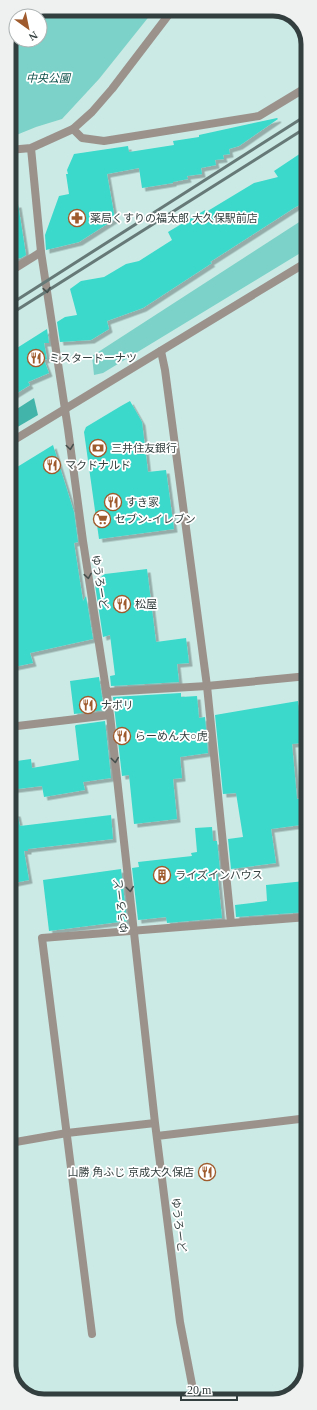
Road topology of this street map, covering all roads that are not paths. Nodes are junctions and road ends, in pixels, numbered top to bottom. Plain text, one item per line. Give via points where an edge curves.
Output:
1 (167, 16) edge
2 (301, 91) edge
3 (73, 129) junction
4 (31, 148) junction
5 (16, 149) edge
6 (41, 252) junction
7 (301, 266) edge
8 (16, 268) edge
9 (161, 351) junction
10 (65, 408) junction
11 (16, 439) edge
12 (301, 677) edge
13 (206, 686) junction
14 (106, 692) junction
15 (110, 716) junction
16 (16, 726) edge
17 (301, 918) edge
18 (231, 923) junction
19 (135, 931) junction
20 (301, 1119) edge
21 (155, 1123) junction
22 (67, 1133) junction
23 (157, 1136) junction
24 (16, 1142) edge
25 (92, 1334) dead end
26 (194, 1394) edge

1 - 3 street via 112,90
2 - 3 street via 259,116 104,141 82,138
3 - 4 street
4 - 5 street
4 - 6 street, ゆうろーど
6 - 8 street
6 -> 10 street, ゆうろーど
7 - 9 street
9 - 10 street
9 - 13 street
10 - 11 street
10 -> 14 street, ゆうろーど
12 - 13 street
13 - 14 street
13 - 18 street
14 - 15 street, ゆうろーど
15 - 16 street
15 -> 19 street, ゆうろーど
17 - 18 street
18 - 19 street
19 - 21 street, ゆうろーど
19 - 22 street via 42,938
20 - 23 street
21 - 22 street
21 - 23 street, ゆうろーど
22 - 24 street
22 - 25 street
23 - 26 street, ゆうろーど via 180,1322

